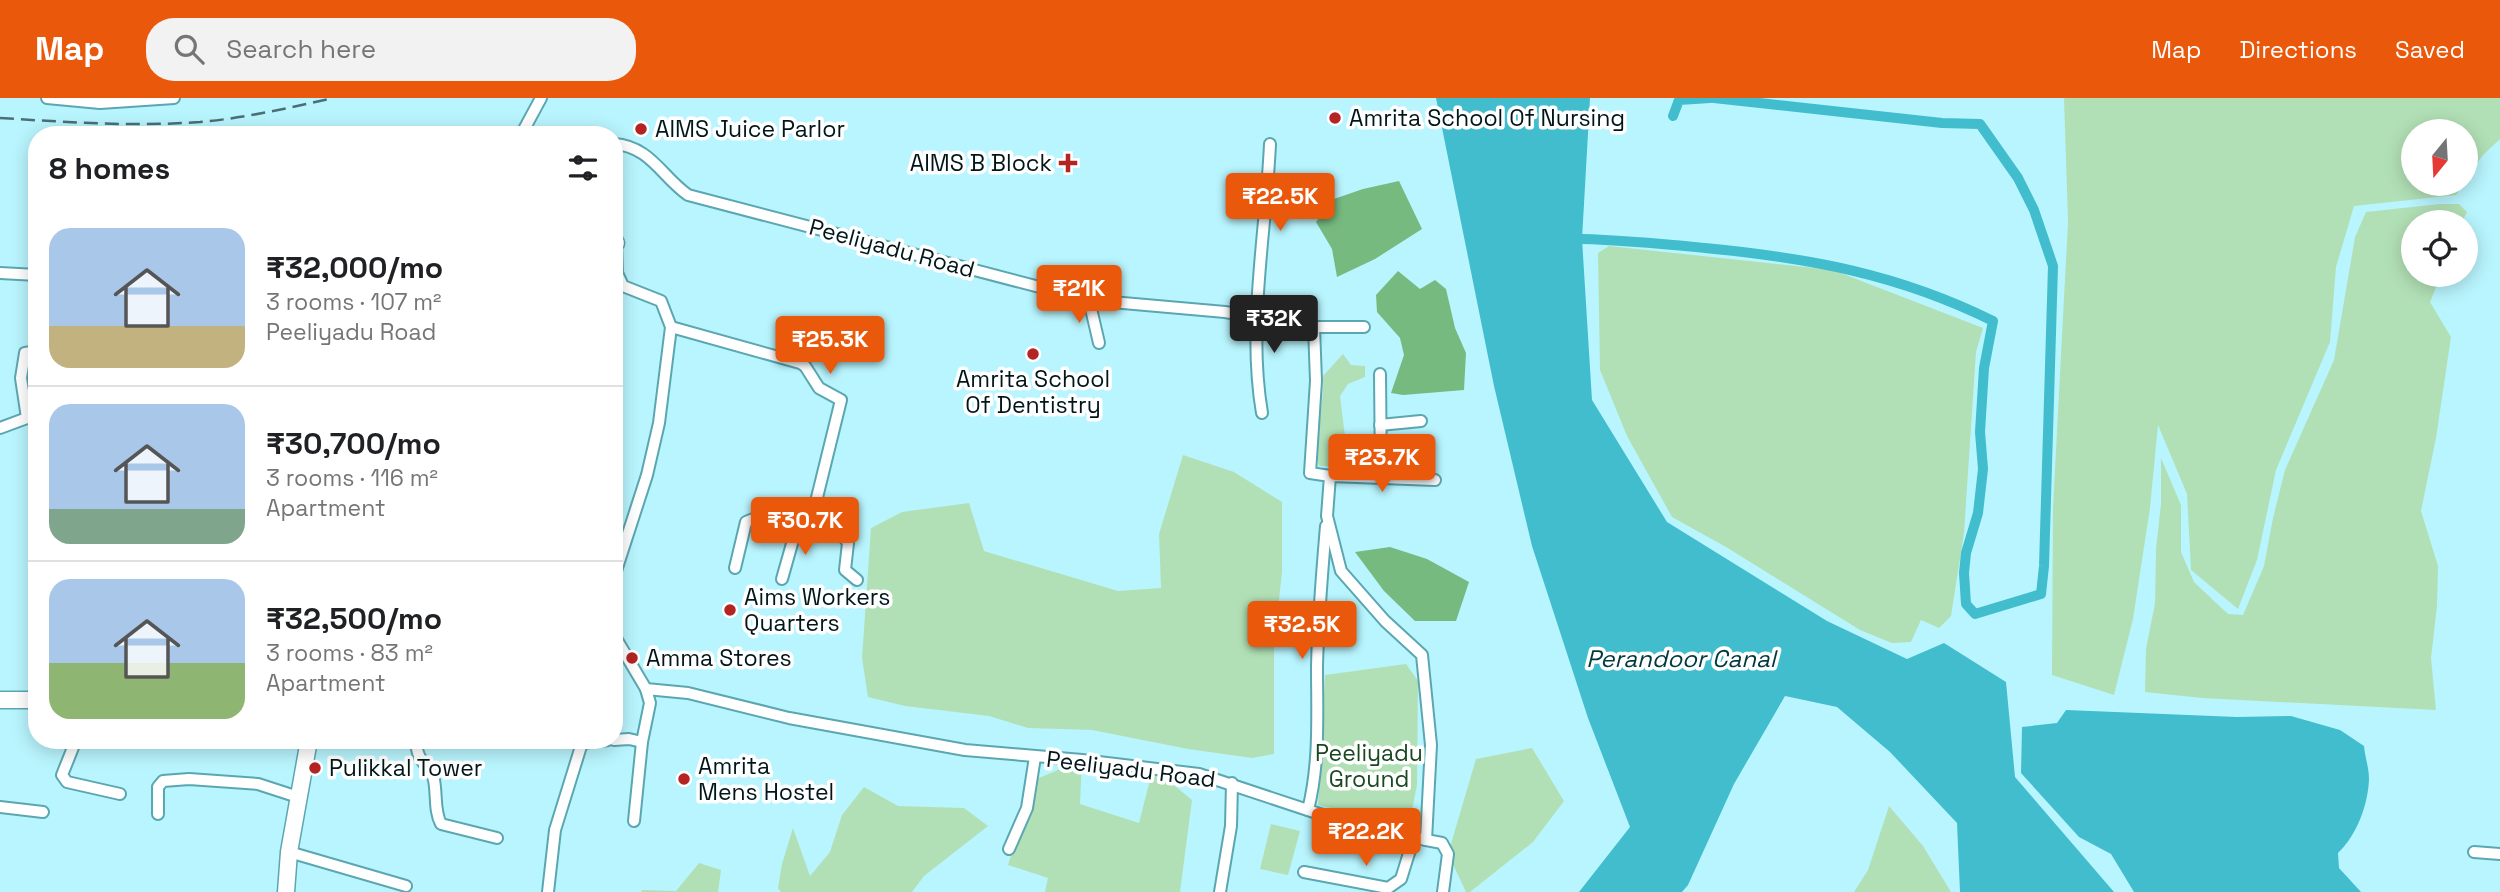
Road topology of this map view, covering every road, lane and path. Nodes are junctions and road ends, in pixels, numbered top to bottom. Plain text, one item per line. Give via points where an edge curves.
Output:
1 (47, 98) edge
2 (174, 98) edge
3 (541, 98) edge
4 (526, 126) edge
5 (1270, 145) dead end
6 (623, 146) edge
7 (0, 273) edge
8 (28, 275) edge
9 (623, 286) edge
10 (1089, 300) junction
11 (1257, 318) junction
12 (671, 327) junction
13 (1314, 327) junction
14 (1364, 327) dead end
15 (1099, 343) dead end
16 (28, 352) edge
17 (1380, 374) dead end
18 (28, 405) edge
19 (1262, 413) dead end
20 (28, 419) edge
21 (1421, 421) dead end
22 (1380, 425) junction
23 (0, 428) edge
24 (1330, 476) junction
25 (1381, 478) junction
26 (1435, 480) dead end
27 (1327, 516) junction
28 (797, 526) junction
29 (810, 526) junction
30 (623, 549) edge
31 (736, 568) dead end
32 (782, 579) dead end
33 (857, 580) dead end
34 (623, 650) edge
35 (646, 689) junction
36 (0, 700) edge
37 (28, 700) edge
38 (623, 739) edge
39 (642, 742) junction
40 (72, 749) edge
41 (307, 749) edge
42 (417, 749) edge
43 (580, 749) edge
44 (1035, 757) junction
45 (1232, 783) junction
46 (120, 794) dead end
47 (298, 797) junction
48 (0, 807) edge
49 (1308, 810) junction
50 (43, 812) dead end
51 (158, 814) dead end
52 (634, 821) dead end
53 (1414, 837) junction
54 (497, 838) dead end
55 (1426, 840) junction
56 (1009, 849) dead end
57 (289, 852) junction
58 (2473, 852) dead end
59 (2500, 854) edge
60 (1304, 872) dead end
61 (407, 886) dead end
62 (286, 892) edge
63 (548, 892) edge
64 (1220, 892) edge
65 (1443, 892) edge

1 - 2 street via 100,103
3 - 4 street
5 - 11 street
6 - 10 street, Peeliyadu Road via 648,155 688,195
7 - 8 street
9 - 12 street via 661,301
10 - 11 street, Peeliyadu Road
10 - 15 street
11 - 13 street, Peeliyadu Road
11 - 19 street
12 - 29 street via 800,363 819,388 841,400
12 - 30 street via 659,423
13 - 14 street, Peeliyadu Road
13 - 24 street via 1310,473
16 - 18 street via 20,378
17 - 22 street
20 - 23 street
21 - 22 street
22 - 25 street
24 - 25 street
24 - 27 street
25 - 26 street
27 - 49 street via 1317,664 1318,735
27 - 55 street via 1341,571 1422,655 1431,745
28 - 29 street
28 - 31 street via 756,518 746,522
28 - 32 street
29 - 33 street via 847,540 845,570
34 - 35 street
35 - 39 street via 650,703
35 - 44 street, Peeliyadu Road via 688,693 791,718 965,750
36 - 37 street
38 - 39 street
39 - 52 street
40 - 46 street via 62,775 67,782
41 - 47 street
42 - 54 street via 419,761 433,778 441,824
43 - 63 street via 555,830
44 - 45 street, Peeliyadu Road via 1199,774
44 - 56 street via 1027,808
45 - 49 street, Peeliyadu Road
45 - 64 street via 1231,826
47 - 51 street via 258,784 163,781 158,787
47 - 57 street
48 - 50 street
49 - 53 street, Peeliyadu Road
53 - 55 street, Peeliyadu Road
53 - 60 street via 1401,879 1388,888
55 - 65 street via 1442,843 1448,854
57 - 61 street
57 - 62 street
58 - 59 street

